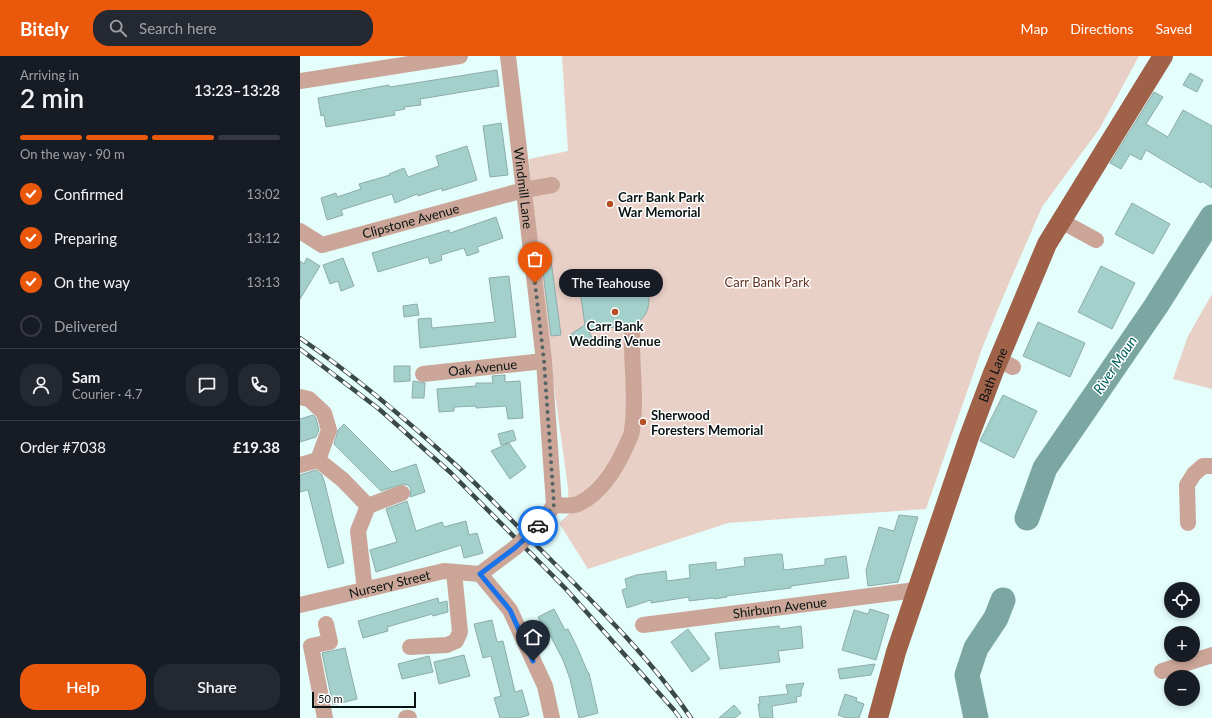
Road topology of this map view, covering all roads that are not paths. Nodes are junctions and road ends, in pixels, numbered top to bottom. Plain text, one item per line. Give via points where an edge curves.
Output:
1 (460, 56) edge
2 (508, 56) edge
3 (1163, 56) edge
4 (300, 81) edge
5 (552, 186) dead end
6 (524, 190) junction
7 (1061, 221) junction
8 (300, 231) edge
9 (1096, 240) dead end
10 (632, 332) dead end
11 (544, 361) junction
12 (422, 374) dead end
13 (300, 397) edge
14 (318, 460) junction
15 (300, 465) edge
16 (1212, 466) edge
17 (402, 493) dead end
18 (554, 505) junction
19 (368, 506) junction
20 (1188, 522) dead end
21 (454, 572) junction
22 (480, 574) junction
23 (365, 590) junction
24 (916, 590) junction
25 (304, 600) edge
26 (326, 624) dead end
27 (643, 625) dead end
28 (410, 647) dead end
29 (1212, 655) edge
30 (1162, 671) dead end
31 (325, 718) edge
32 (406, 718) edge
33 (409, 718) edge
34 (552, 718) edge
35 (878, 718) edge

1 - 4 street
2 - 6 street, Windmill Lane
3 - 7 main road, Bath Lane
5 - 6 street, Clipstone Avenue
6 - 8 street, Clipstone Avenue via 322,245
6 - 11 street, Windmill Lane
7 - 9 street
7 - 24 main road, Bath Lane via 1047,244 1006,363 968,437
10 - 18 street via 632,431 621,458 606,481 593,494 577,504
11 - 12 street, Oak Avenue
11 - 18 street, Windmill Lane
13 - 14 street via 309,399 324,413 329,430
14 - 15 street
14 - 19 street via 343,480
16 - 20 street via 1203,466 1187,484
17 - 19 street
18 - 22 street, bridge via 543,521 516,547
19 - 23 street via 358,531
21 - 22 street, Nursery Street
21 - 23 street, Nursery Street via 444,571
21 - 28 street via 460,632 456,641 447,645
22 - 34 street via 510,610 545,686
23 - 25 street, Nursery Street
24 - 27 street, Shirburn Avenue
24 - 35 main road, Bath Lane
26 - 31 street via 330,642 311,646
29 - 30 street
32 - 33 street

